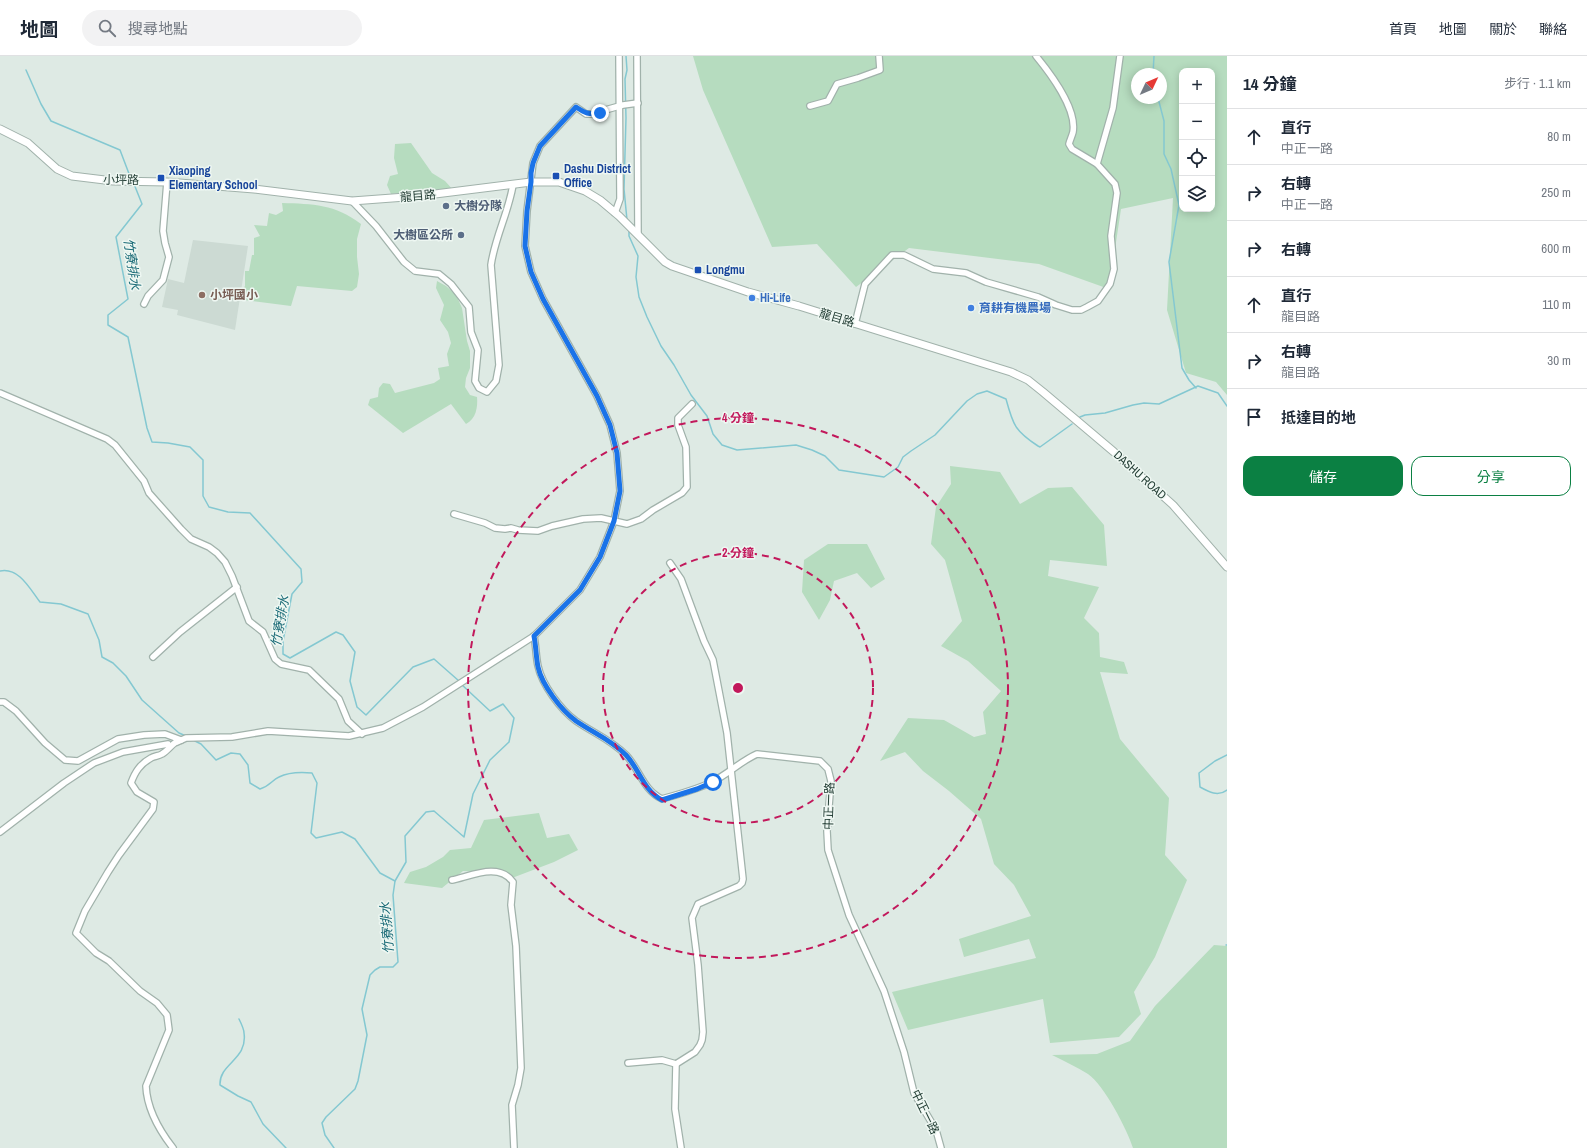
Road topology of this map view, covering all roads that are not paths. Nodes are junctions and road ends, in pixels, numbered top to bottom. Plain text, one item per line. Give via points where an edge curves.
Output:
1 (620, 56) edge
2 (637, 56) edge
3 (879, 56) edge
4 (1036, 56) edge
5 (1120, 56) edge
6 (635, 103) junction
7 (621, 105) junction
8 (810, 106) dead end
9 (0, 129) edge
10 (1097, 164) junction
11 (168, 182) junction
12 (531, 182) junction
13 (513, 185) junction
14 (352, 201) junction
15 (617, 215) junction
16 (638, 235) junction
17 (144, 304) dead end
18 (855, 324) junction
19 (1043, 392) joint
20 (0, 393) edge
21 (692, 404) dead end
22 (454, 514) dead end
23 (614, 521) junction
24 (670, 563) dead end
25 (1227, 568) edge
26 (237, 587) junction
27 (534, 636) junction
28 (153, 657) dead end
29 (0, 702) edge
30 (362, 734) junction
31 (182, 740) junction
32 (168, 744) dead end
33 (731, 770) junction
34 (0, 832) edge
35 (452, 880) dead end
36 (628, 1063) dead end
37 (676, 1064) junction
38 (173, 1148) edge
39 (514, 1148) edge
40 (681, 1148) edge
41 (940, 1148) edge

1 - 7 street
2 - 6 street
3 - 8 street via 880,70 837,84 828,101
4 - 10 street via 1057,82 1072,117 1073,131 1069,144 1072,149
5 - 10 street via 1113,108
6 - 7 street
6 - 16 street
7 - 12 street via 591,114 586,114 576,107 540,146 531,173
7 - 15 street via 620,199
9 - 11 street, 小坪路 via 28,143 57,169 72,176 98,180
10 - 18 street via 1115,184 1117,193 1111,236 1114,269 1110,284 1098,301 1081,310 1072,310 966,273 933,269 904,255 896,254 865,284
11 - 14 street, 小坪路
11 - 17 street via 163,231 169,257 163,280
12 - 13 street, 龍目路
12 - 15 street, 龍目路 via 559,182 585,191
12 - 23 street via 525,246 531,272 610,425 617,453 620,484
13 - 14 street, 龍目路
13 - 14 street via 510,203 493,249 491,265 499,365 496,381 487,392 479,388 475,381 478,350 471,332 469,307 451,284 439,274 415,271 404,262 376,226
15 - 16 street, 龍目路
16 - 18 street, 龍目路 via 672,266
18 - 19 street, 龍目路 via 1011,372 1028,380
19 - 25 street, DASHU ROAD via 1173,505
20 - 26 street via 107,439 115,445 144,481 149,493 184,532 217,553 225,562
21 - 23 street via 678,418 686,447 688,484 685,490 641,519 627,524
22 - 23 street via 495,528 538,532 583,518
23 - 27 street via 600,557 580,590
24 - 33 street via 681,579 704,641 714,660
26 - 28 street
26 - 30 street via 249,621 262,632 275,659 281,664 309,670 339,699 348,722
27 - 30 street via 423,707 383,728
27 - 33 street, 中正一路 via 538,667 545,685 565,712 614,744 630,760 653,795 662,800 697,789
29 - 31 street via 16,711 45,743 65,760 78,761 118,739 165,734
30 - 31 street via 350,736 268,731
31 - 38 street via 175,742 161,755 152,757 136,772 132,783 137,792 154,802 153,809 108,872 85,911 76,933 96,953 157,1003 167,1016 169,1030 146,1086 146,1092 158,1127
32 - 34 street via 123,752 94,763
33 - 37 street via 742,884 703,900 694,910 692,918 703,1032 702,1040 695,1052
33 - 41 street, 中正一路 via 757,754 820,761 828,769 831,781 828,850 849,915 884,991 914,1093 936,1130
35 - 39 street via 479,872 491,872 504,873 513,882 511,906 516,946 521,1068 512,1105
36 - 37 street via 662,1060
37 - 40 street via 675,1109

